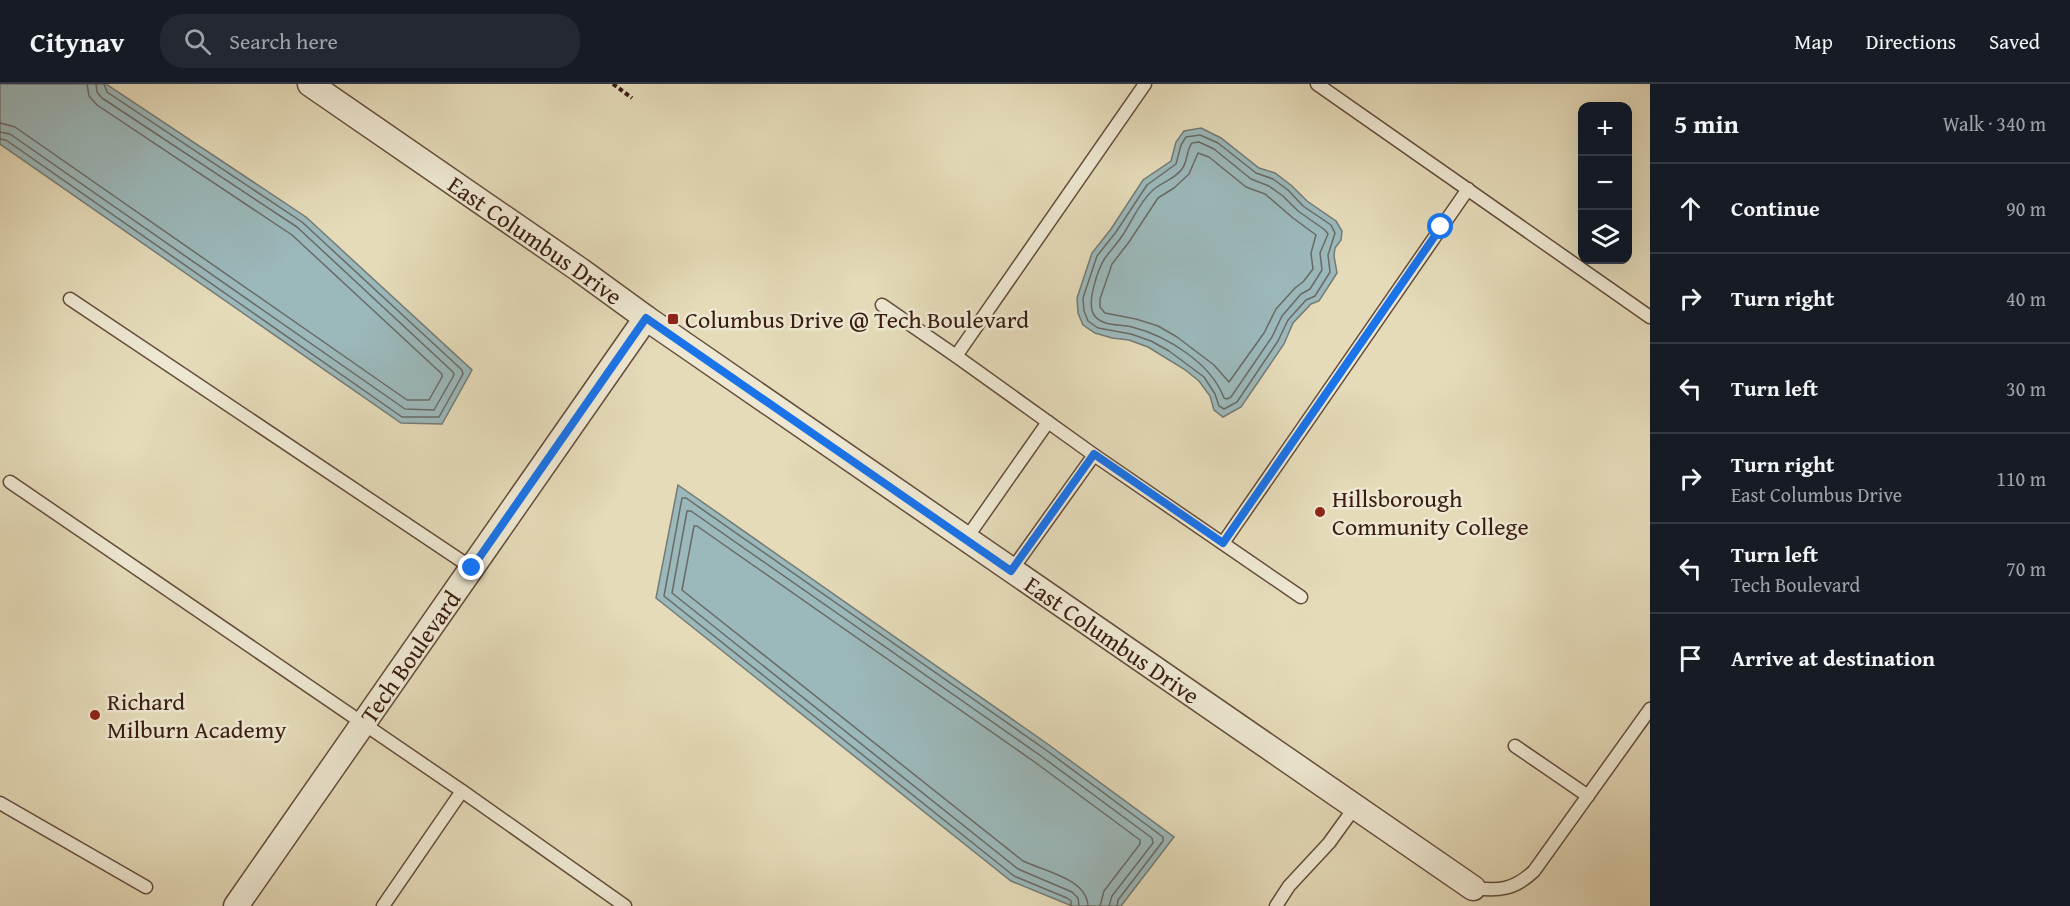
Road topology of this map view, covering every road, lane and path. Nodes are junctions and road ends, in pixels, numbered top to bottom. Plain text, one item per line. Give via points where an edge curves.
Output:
1 (310, 84) edge
2 (613, 84) edge
3 (1145, 84) edge
4 (1317, 84) edge
5 (632, 98) dead end
6 (1468, 189) junction
7 (70, 299) dead end
8 (882, 305) dead end
9 (1650, 317) edge
10 (646, 318) junction
11 (956, 356) junction
12 (1048, 422) junction
13 (1094, 454) junction
14 (10, 482) dead end
15 (966, 539) junction
16 (1223, 543) junction
17 (472, 568) junction
18 (1011, 571) junction
19 (1301, 597) dead end
20 (1650, 709) edge
21 (363, 723) junction
22 (1515, 746) dead end
23 (462, 791) junction
24 (1588, 796) junction
25 (0, 803) edge
26 (1355, 807) junction
27 (146, 887) dead end
28 (1473, 888) joint
29 (236, 906) edge
30 (383, 906) edge
31 (625, 906) edge
32 (1276, 906) edge

1 - 10 street, East Columbus Drive
2 - 5 path
3 - 11 lane
4 - 6 lane
6 - 9 lane
6 - 16 lane
7 - 17 lane
8 - 11 lane
10 - 15 street, East Columbus Drive
10 - 17 street, Tech Boulevard
11 - 12 lane
12 - 13 lane
12 - 15 lane
13 - 16 lane
13 - 18 lane
14 - 21 lane
15 - 18 street, East Columbus Drive
16 - 19 lane
17 - 21 street, Tech Boulevard
18 - 26 street, East Columbus Drive
20 - 24 lane
21 - 23 lane
21 - 29 street, Tech Boulevard
22 - 24 lane
23 - 30 lane
23 - 31 lane
24 - 28 lane via 1522,882 1508,888
25 - 27 lane
26 - 28 street, East Columbus Drive
26 - 32 lane

